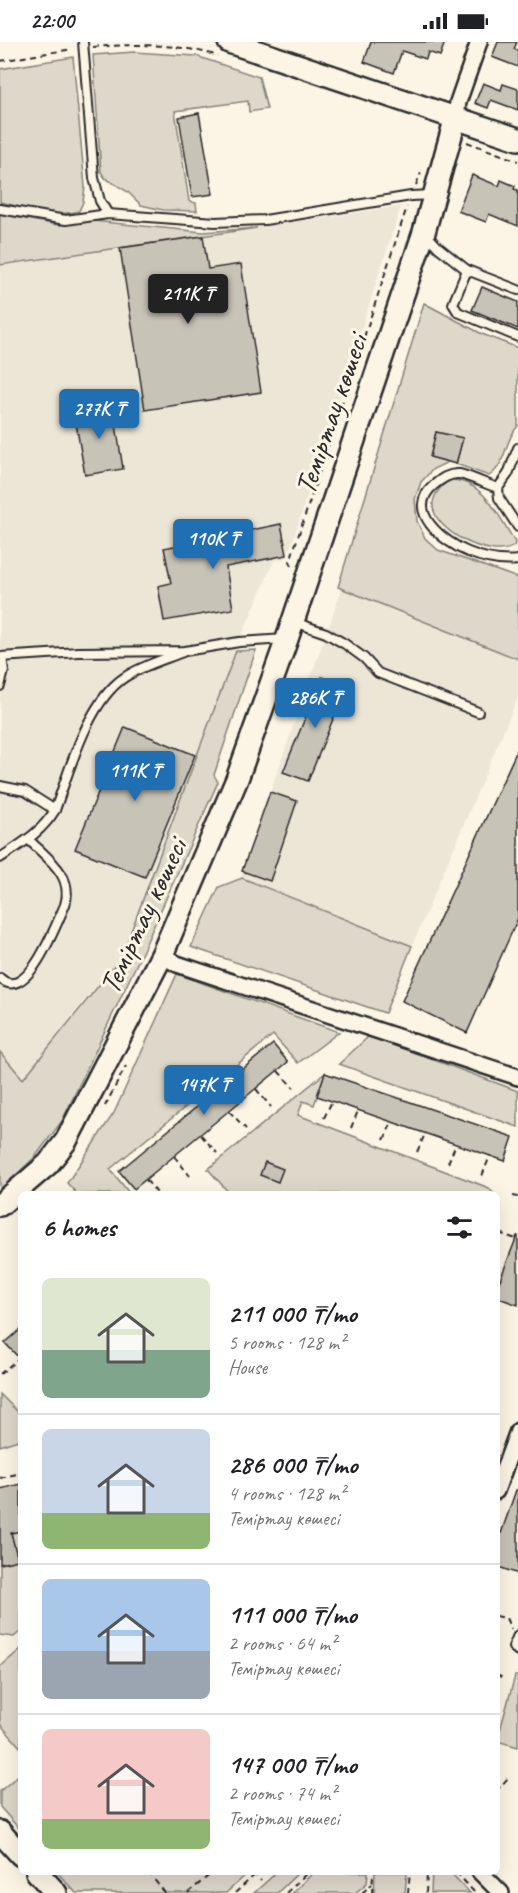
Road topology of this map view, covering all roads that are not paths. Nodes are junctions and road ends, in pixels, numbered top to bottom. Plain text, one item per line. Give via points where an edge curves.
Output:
1 (478, 42) edge
2 (83, 45) edge
3 (225, 50) edge
4 (453, 127) junction
5 (518, 139) edge
6 (434, 195) junction
7 (0, 209) edge
8 (108, 214) junction
9 (424, 232) junction
10 (467, 270) junction
11 (518, 290) edge
12 (518, 337) edge
13 (518, 448) edge
14 (498, 488) junction
15 (518, 527) edge
16 (518, 560) edge
17 (290, 630) junction
18 (185, 651) junction
19 (1, 657) edge
20 (0, 686) edge
21 (478, 712) dead end
22 (0, 786) edge
23 (55, 810) junction
24 (28, 839) junction
25 (0, 858) edge
26 (162, 955) junction
27 (0, 978) edge
28 (518, 1077) edge
29 (0, 1205) edge
30 (518, 1431) edge
31 (500, 1480) edge
32 (515, 1633) edge
33 (518, 1651) edge
34 (0, 1832) edge
35 (18, 1852) edge
36 (40, 1875) edge
37 (483, 1875) edge
38 (56, 1893) edge
39 (501, 1893) edge

1 - 4 street, Теміртау көшесі
2 - 8 lane via 94,178
3 - 4 street
4 - 5 street
4 - 6 street, Теміртау көшесі
6 - 8 lane via 265,220 203,221
6 - 9 street, Теміртау көшесі
7 - 8 lane via 66,220
9 - 10 lane
9 - 17 street, Теміртау көшесі
10 - 11 lane
10 - 12 lane via 454,308
13 - 14 lane
14 - 15 lane via 499,498
14 - 16 lane via 455,474 432,487 424,499 423,510 438,533 452,544 491,559
17 - 18 lane
17 - 21 lane via 326,633 378,673
17 - 26 street, Теміртау көшесі via 237,779
18 - 19 lane
18 - 23 lane via 126,676 97,705
19 - 20 lane via 4,671
22 - 23 lane via 25,790
23 - 24 lane
24 - 25 lane
24 - 27 lane via 62,874 68,895 35,968 28,976 10,983
26 - 28 street via 177,964
26 - 29 street, Теміртау көшесі via 66,1141 48,1164
30 - 31 street
32 - 33 lane via 513,1647
34 - 35 street
36 - 38 street
37 - 39 street

